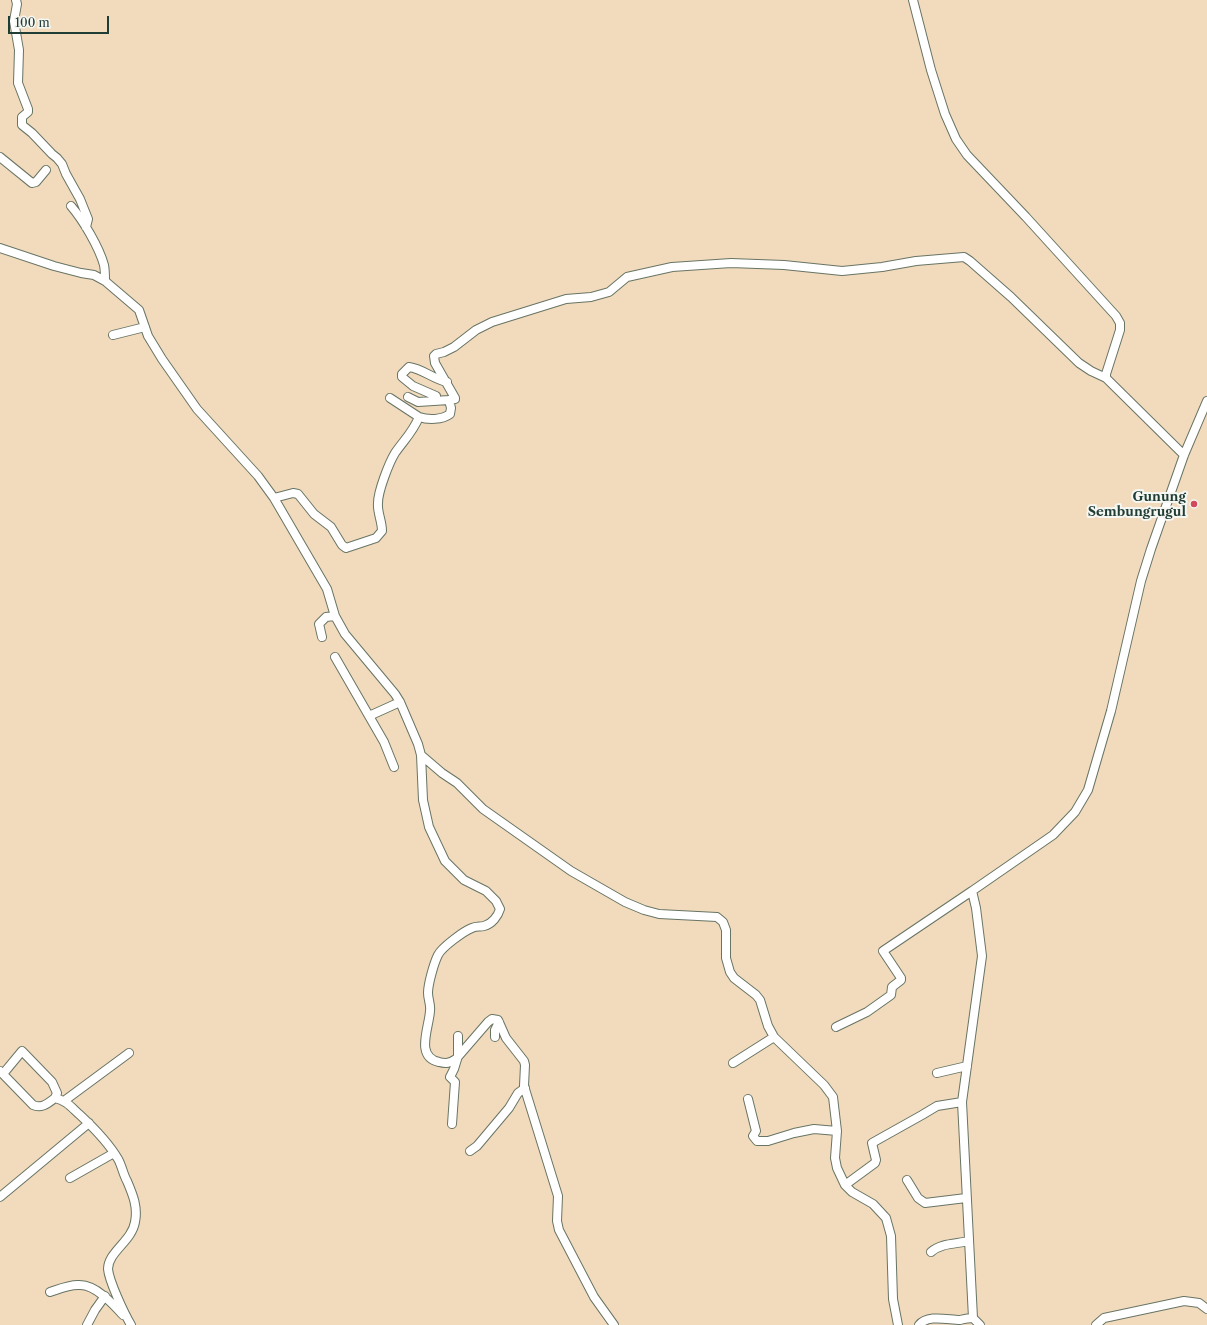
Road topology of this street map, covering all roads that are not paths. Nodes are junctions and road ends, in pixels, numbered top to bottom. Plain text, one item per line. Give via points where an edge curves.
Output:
1 (16, 0) edge
2 (913, 0) edge
3 (0, 157) edge
4 (46, 170) dead end
5 (72, 206) dead end
6 (86, 228) junction
7 (0, 248) edge
8 (105, 281) junction
9 (145, 327) junction
10 (113, 335) dead end
11 (1106, 378) junction
12 (447, 382) junction
13 (408, 397) dead end
14 (390, 398) dead end
15 (449, 400) junction
16 (436, 401) junction
17 (1207, 401) edge
18 (418, 417) junction
19 (1184, 454) junction
20 (274, 498) junction
21 (335, 616) junction
22 (322, 637) dead end
23 (335, 657) dead end
24 (400, 702) junction
25 (369, 716) junction
26 (421, 754) junction
27 (394, 767) dead end
28 (972, 891) junction
29 (500, 1022) junction
30 (836, 1027) dead end
31 (458, 1036) dead end
32 (495, 1037) dead end
33 (774, 1037) junction
34 (130, 1053) dead end
35 (458, 1056) junction
36 (733, 1063) dead end
37 (967, 1066) junction
38 (2, 1073) edge
39 (937, 1073) dead end
40 (525, 1088) junction
41 (55, 1098) junction
42 (748, 1099) dead end
43 (64, 1101) junction
44 (962, 1102) junction
45 (89, 1123) junction
46 (452, 1124) dead end
47 (837, 1131) junction
48 (470, 1151) dead end
49 (114, 1153) junction
50 (70, 1178) dead end
51 (907, 1180) dead end
52 (845, 1185) junction
53 (0, 1197) edge
54 (966, 1198) junction
55 (969, 1242) junction
56 (931, 1252) dead end
57 (50, 1292) dead end
58 (105, 1296) junction
59 (1207, 1309) edge
60 (973, 1318) junction
61 (129, 1322) edge
62 (956, 1322) edge
63 (87, 1325) edge
64 (614, 1325) edge
65 (898, 1325) edge
66 (920, 1325) edge
67 (980, 1325) edge
68 (1096, 1325) edge

1 - 6 street via 14,21 19,50 18,83 28,109 22,117 22,124 62,164 88,219
2 - 11 street via 931,70 956,139 967,155 1119,320 1120,330
3 - 4 street via 32,183
5 - 6 street
6 - 8 street via 104,264
7 - 8 street
8 - 9 street via 139,310
9 - 10 street
9 - 20 street via 162,360 197,409 258,476
11 - 12 street via 1079,363 1011,297 970,261 960,257 842,271 784,265 693,264 627,277 609,292 591,297 566,299 492,322 476,330 454,347 434,356 435,363
11 - 19 street
12 - 15 street via 455,398
12 - 16 street via 437,380 416,368 409,367 402,374 408,383 436,396
13 - 16 street via 418,402
14 - 18 street
15 - 16 street
15 - 18 street via 452,411 448,416
17 - 19 street
18 - 20 street via 414,428 389,466 378,503 382,527 380,535 376,538 346,548 331,528 314,514 298,494
19 - 28 street via 1141,581 1111,712 1088,790 1076,812 1053,835
20 - 21 street via 327,589
21 - 22 street via 326,617 319,624
21 - 24 street via 345,634
23 - 25 street
24 - 25 street
24 - 26 street
25 - 27 street via 384,742
26 - 33 street via 457,783 483,809 572,871 625,902 659,914 720,919 726,930 728,967 734,978 760,1000
26 - 35 street via 423,800 429,827 445,861 464,880 486,892 500,909 489,924 467,930 437,956 428,991 431,1009 425,1048 428,1056 436,1061 448,1063
28 - 30 street via 883,951 901,980 892,987 891,995 867,1012
28 - 37 street via 982,956
29 - 32 street via 495,1030
29 - 35 street via 495,1019 488,1022
29 - 40 street via 506,1038 524,1061
31 - 35 street
33 - 36 street
33 - 47 street via 833,1097
34 - 43 street
35 - 46 street via 450,1077 455,1082
37 - 39 street
37 - 44 street
38 - 41 street via 33,1105 44,1106
38 - 41 street via 22,1051 52,1082 57,1093
40 - 48 street
40 - 64 street via 558,1196 559,1230 594,1297
41 - 43 street
42 - 47 street via 756,1131 753,1136 757,1141 768,1141 794,1132
43 - 45 street
44 - 52 street via 937,1106 872,1143 875,1163
44 - 54 street
45 - 49 street
45 - 53 street
47 - 52 street via 836,1163
49 - 50 street
49 - 61 street via 136,1206 135,1224 130,1235 112,1256 108,1267 113,1286
51 - 54 street via 918,1198 925,1202
52 - 65 street via 873,1204 886,1218 891,1236 893,1299
54 - 55 street
55 - 56 street via 942,1246
55 - 60 street
57 - 58 street via 82,1285
58 - 61 street
58 - 63 street
59 - 68 street via 1199,1303 1184,1301 1104,1318
60 - 62 street
60 - 67 street
62 - 66 street via 934,1319 924,1321

